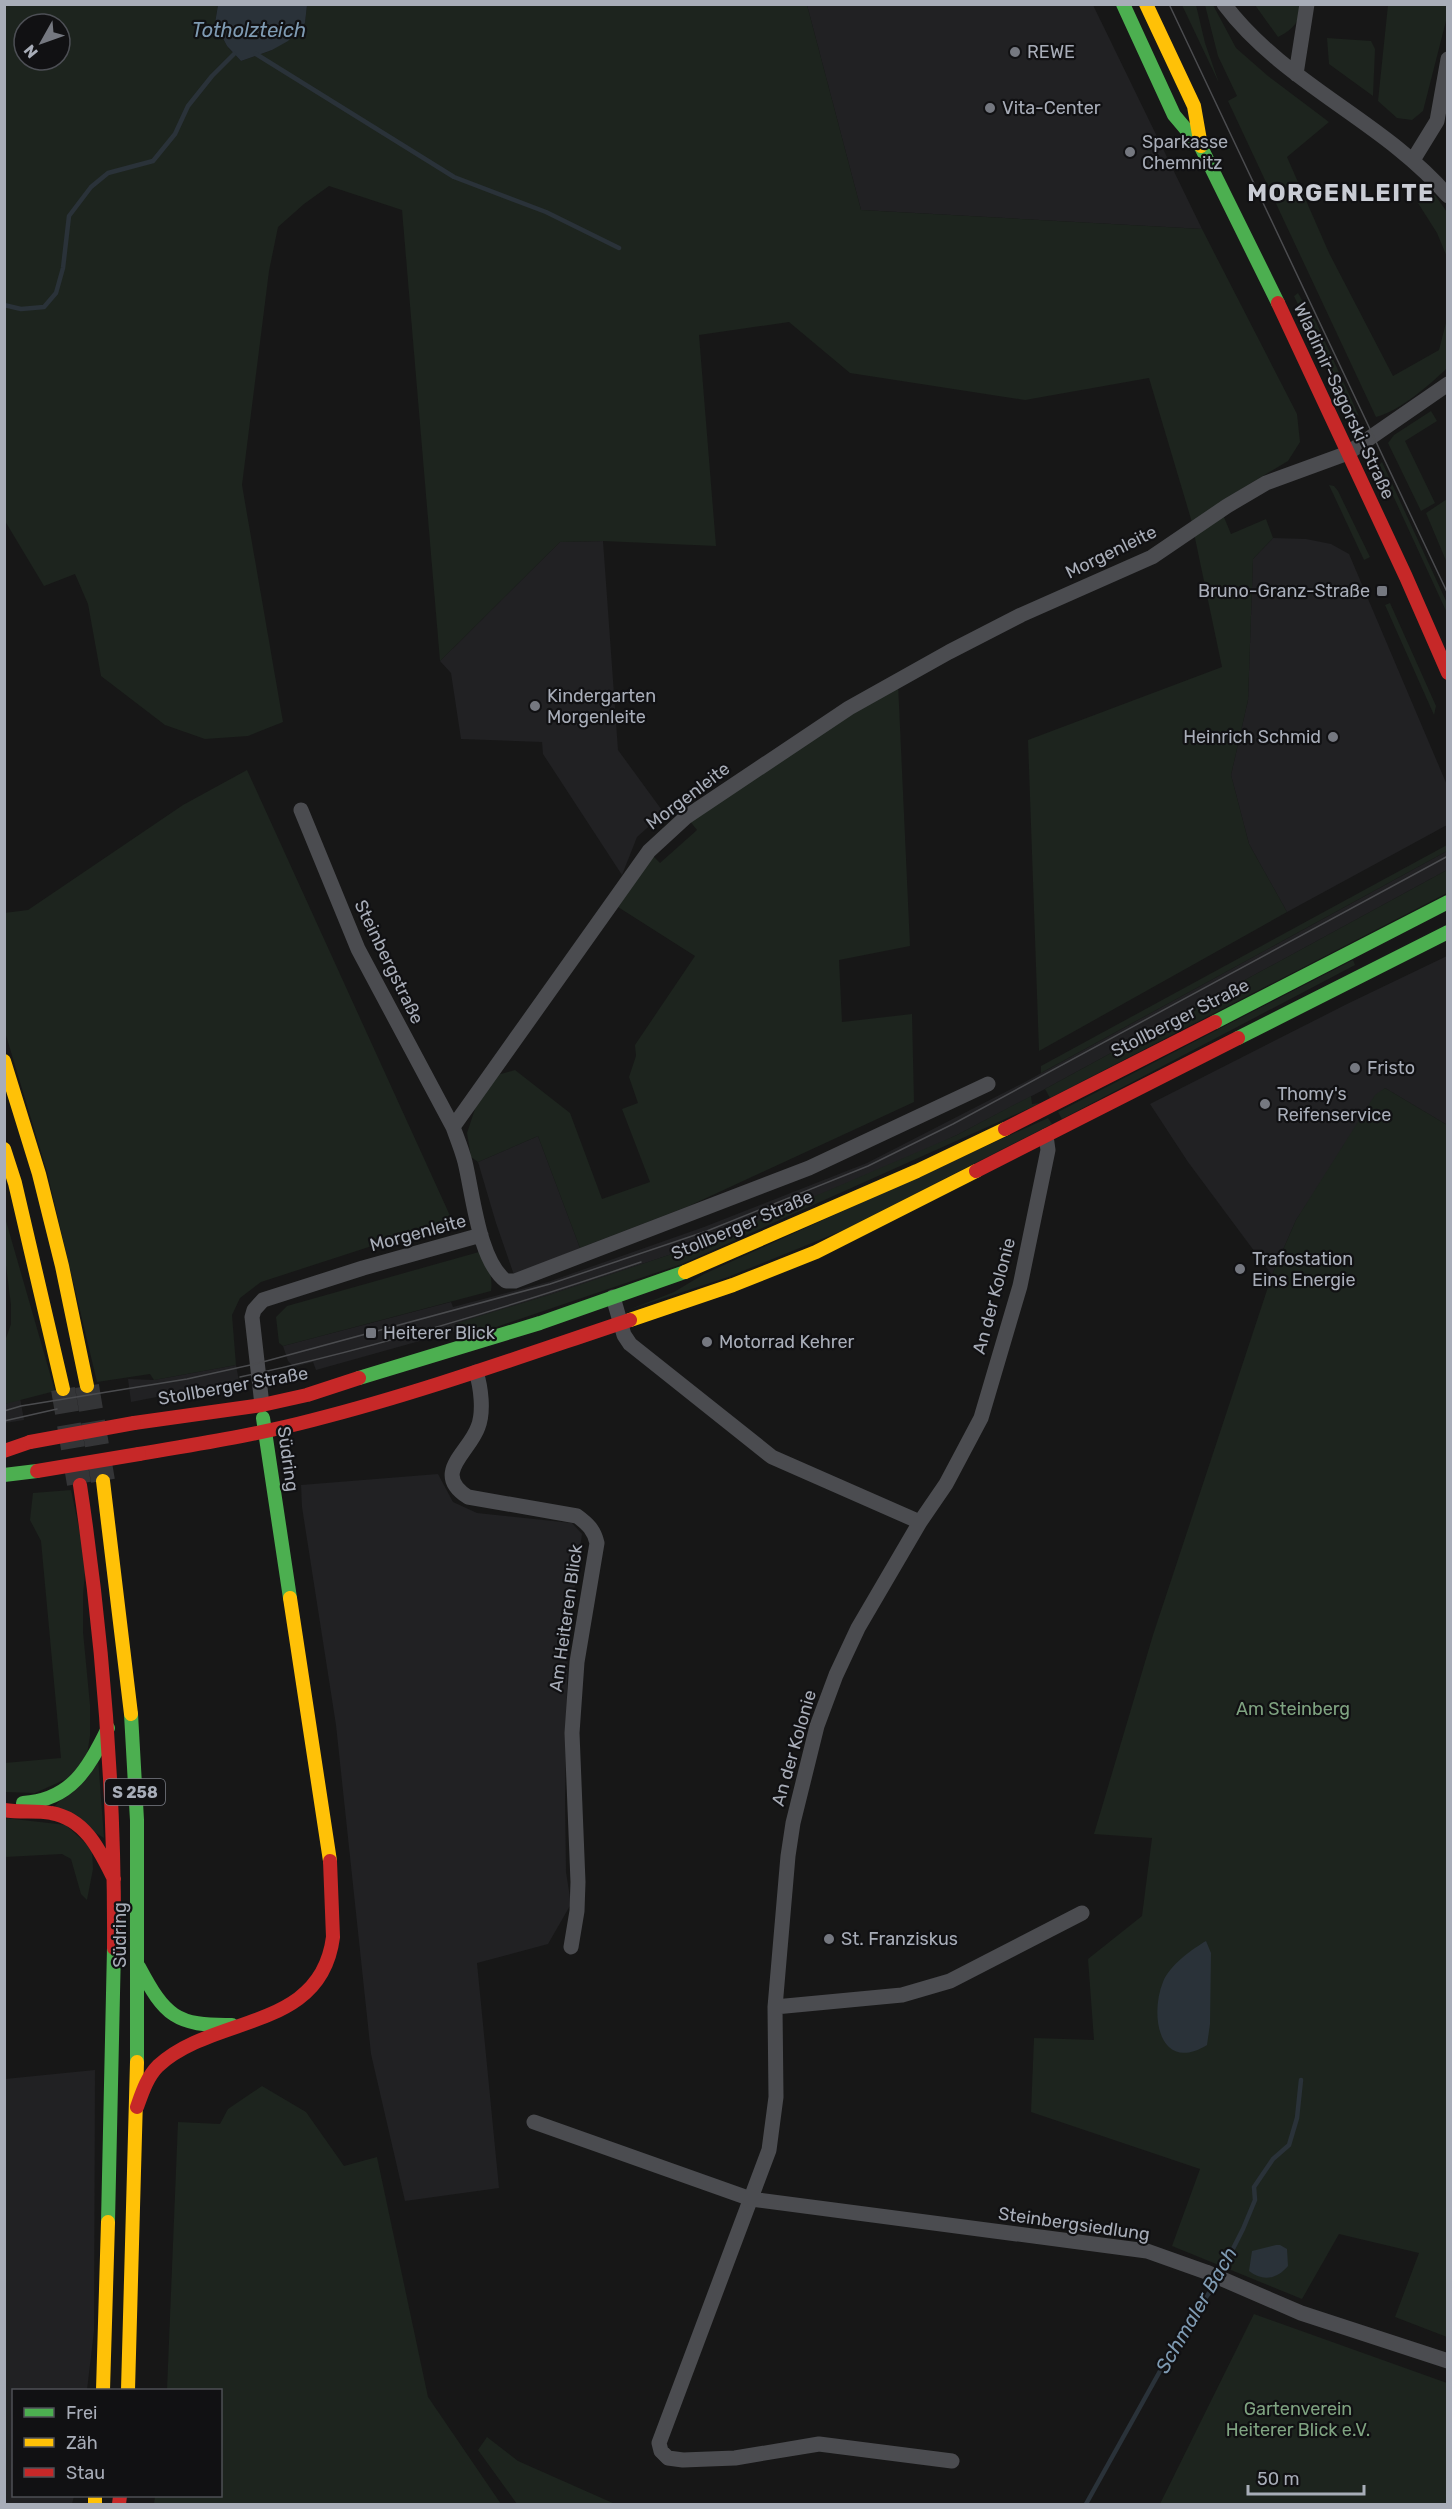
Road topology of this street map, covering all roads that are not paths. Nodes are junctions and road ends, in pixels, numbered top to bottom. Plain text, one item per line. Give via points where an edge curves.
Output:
1 (1123, 4) edge
2 (1146, 4) edge
3 (1224, 4) edge
4 (1307, 4) edge
5 (1448, 59) edge
6 (1296, 74) junction
7 (1201, 147) junction
8 (1413, 160) junction
9 (1448, 196) edge
10 (1448, 384) edge
11 (1348, 453) junction
12 (1448, 673) edge
13 (301, 810) dead end
14 (1448, 902) edge
15 (1448, 932) edge
16 (4, 1061) edge
17 (988, 1084) dead end
18 (453, 1126) junction
19 (1046, 1136) junction
20 (4, 1149) edge
21 (4, 1199) edge
22 (482, 1235) junction
23 (30, 1245) junction
24 (613, 1297) junction
25 (620, 1323) junction
26 (476, 1372) junction
27 (87, 1386) tunnel mouth
28 (63, 1389) tunnel mouth
29 (262, 1405) junction
30 (265, 1432) junction
31 (7, 1450) edge
32 (31, 1472) junction
33 (4, 1475) edge
34 (104, 1480) tunnel mouth
35 (4, 1483) edge
36 (80, 1485) tunnel mouth
37 (920, 1522) junction
38 (108, 1728) junction
39 (4, 1801) edge
40 (4, 1810) edge
41 (114, 1879) junction
42 (1082, 1913) dead end
43 (571, 1947) dead end
44 (139, 1967) junction
45 (775, 2007) junction
46 (251, 2023) junction
47 (137, 2109) junction
48 (534, 2122) dead end
49 (751, 2199) junction
50 (1448, 2361) edge
51 (103, 2389) edge
52 (128, 2389) edge
53 (952, 2461) dead end

1 - 7 main road, Wladimir-Sagorski-Straße via 1174,115
2 - 7 main road, Wladimir-Sagorski-Straße via 1194,106
3 - 6 street via 1235,19
4 - 6 street
5 - 8 street via 1437,121
6 - 8 street
7 - 11 main road, Wladimir-Sagorski-Straße
8 - 9 street
10 - 11 street
11 - 12 main road, Wladimir-Sagorski-Straße
11 - 18 street, Morgenleite via 1266,483 1152,557 949,652 814,730 687,817 649,851
13 - 18 street, Steinbergstraße via 358,949
14 - 24 main road, Stollberger Straße via 1050,1108 704,1265
15 - 19 main road
16 - 27 main road via 39,1174
17 - 22 street, Stollberger Straße via 809,1168 515,1281 506,1281 492,1267
18 - 22 street, Morgenleite
19 - 25 main road via 816,1251 733,1285
19 - 37 street, An der Kolonie via 1048,1149 1020,1286 981,1418 946,1484
20 - 23 main road
21 - 23 main road
22 - 29 street, Morgenleite via 263,1300 252,1317
23 - 28 main road
24 - 25 street
24 - 29 main road, Stollberger Straße via 307,1395
25 - 26 main road
25 - 37 street via 630,1344 772,1457
26 - 30 main road
26 - 43 street, Am Heiteren Blick via 481,1385 479,1424 452,1471 459,1491 468,1497 577,1516 594,1532 597,1543 576,1674 572,1733 578,1911
29 - 30 main road, Südring
29 - 31 main road, Stollberger Straße, bridge via 134,1423 30,1442
30 - 32 main road, bridge
30 - 46 main road, Südring / S 258 via 330,1856 333,1915 332,1949 320,1980 280,2011
32 - 33 main road
32 - 35 main road
34 - 44 main road, Südring / S 258 via 130,1698
36 - 38 main road, Südring / S 258
37 - 45 street, An der Kolonie via 858,1628 817,1726 788,1856
38 - 39 main road, S 258 via 79,1780 46,1799 28,1803
38 - 41 main road, Südring / S 258
40 - 41 main road, S 258 via 51,1813 76,1823 94,1842
41 - 51 main road, Südring / S 258
42 - 45 street via 950,1980 902,1995
44 - 46 main road, S 258 via 154,1997 172,2016 195,2025
44 - 47 main road, Südring / S 258
45 - 49 street via 776,2097 769,2150
46 - 47 main road, S 258 via 191,2045 165,2060 152,2074
47 - 52 main road, Südring / S 258
48 - 49 street, Steinbergsiedlung
49 - 50 street, Steinbergsiedlung via 1147,2251 1301,2313
49 - 53 street via 659,2443 661,2451 668,2458 682,2460 735,2458 819,2444

